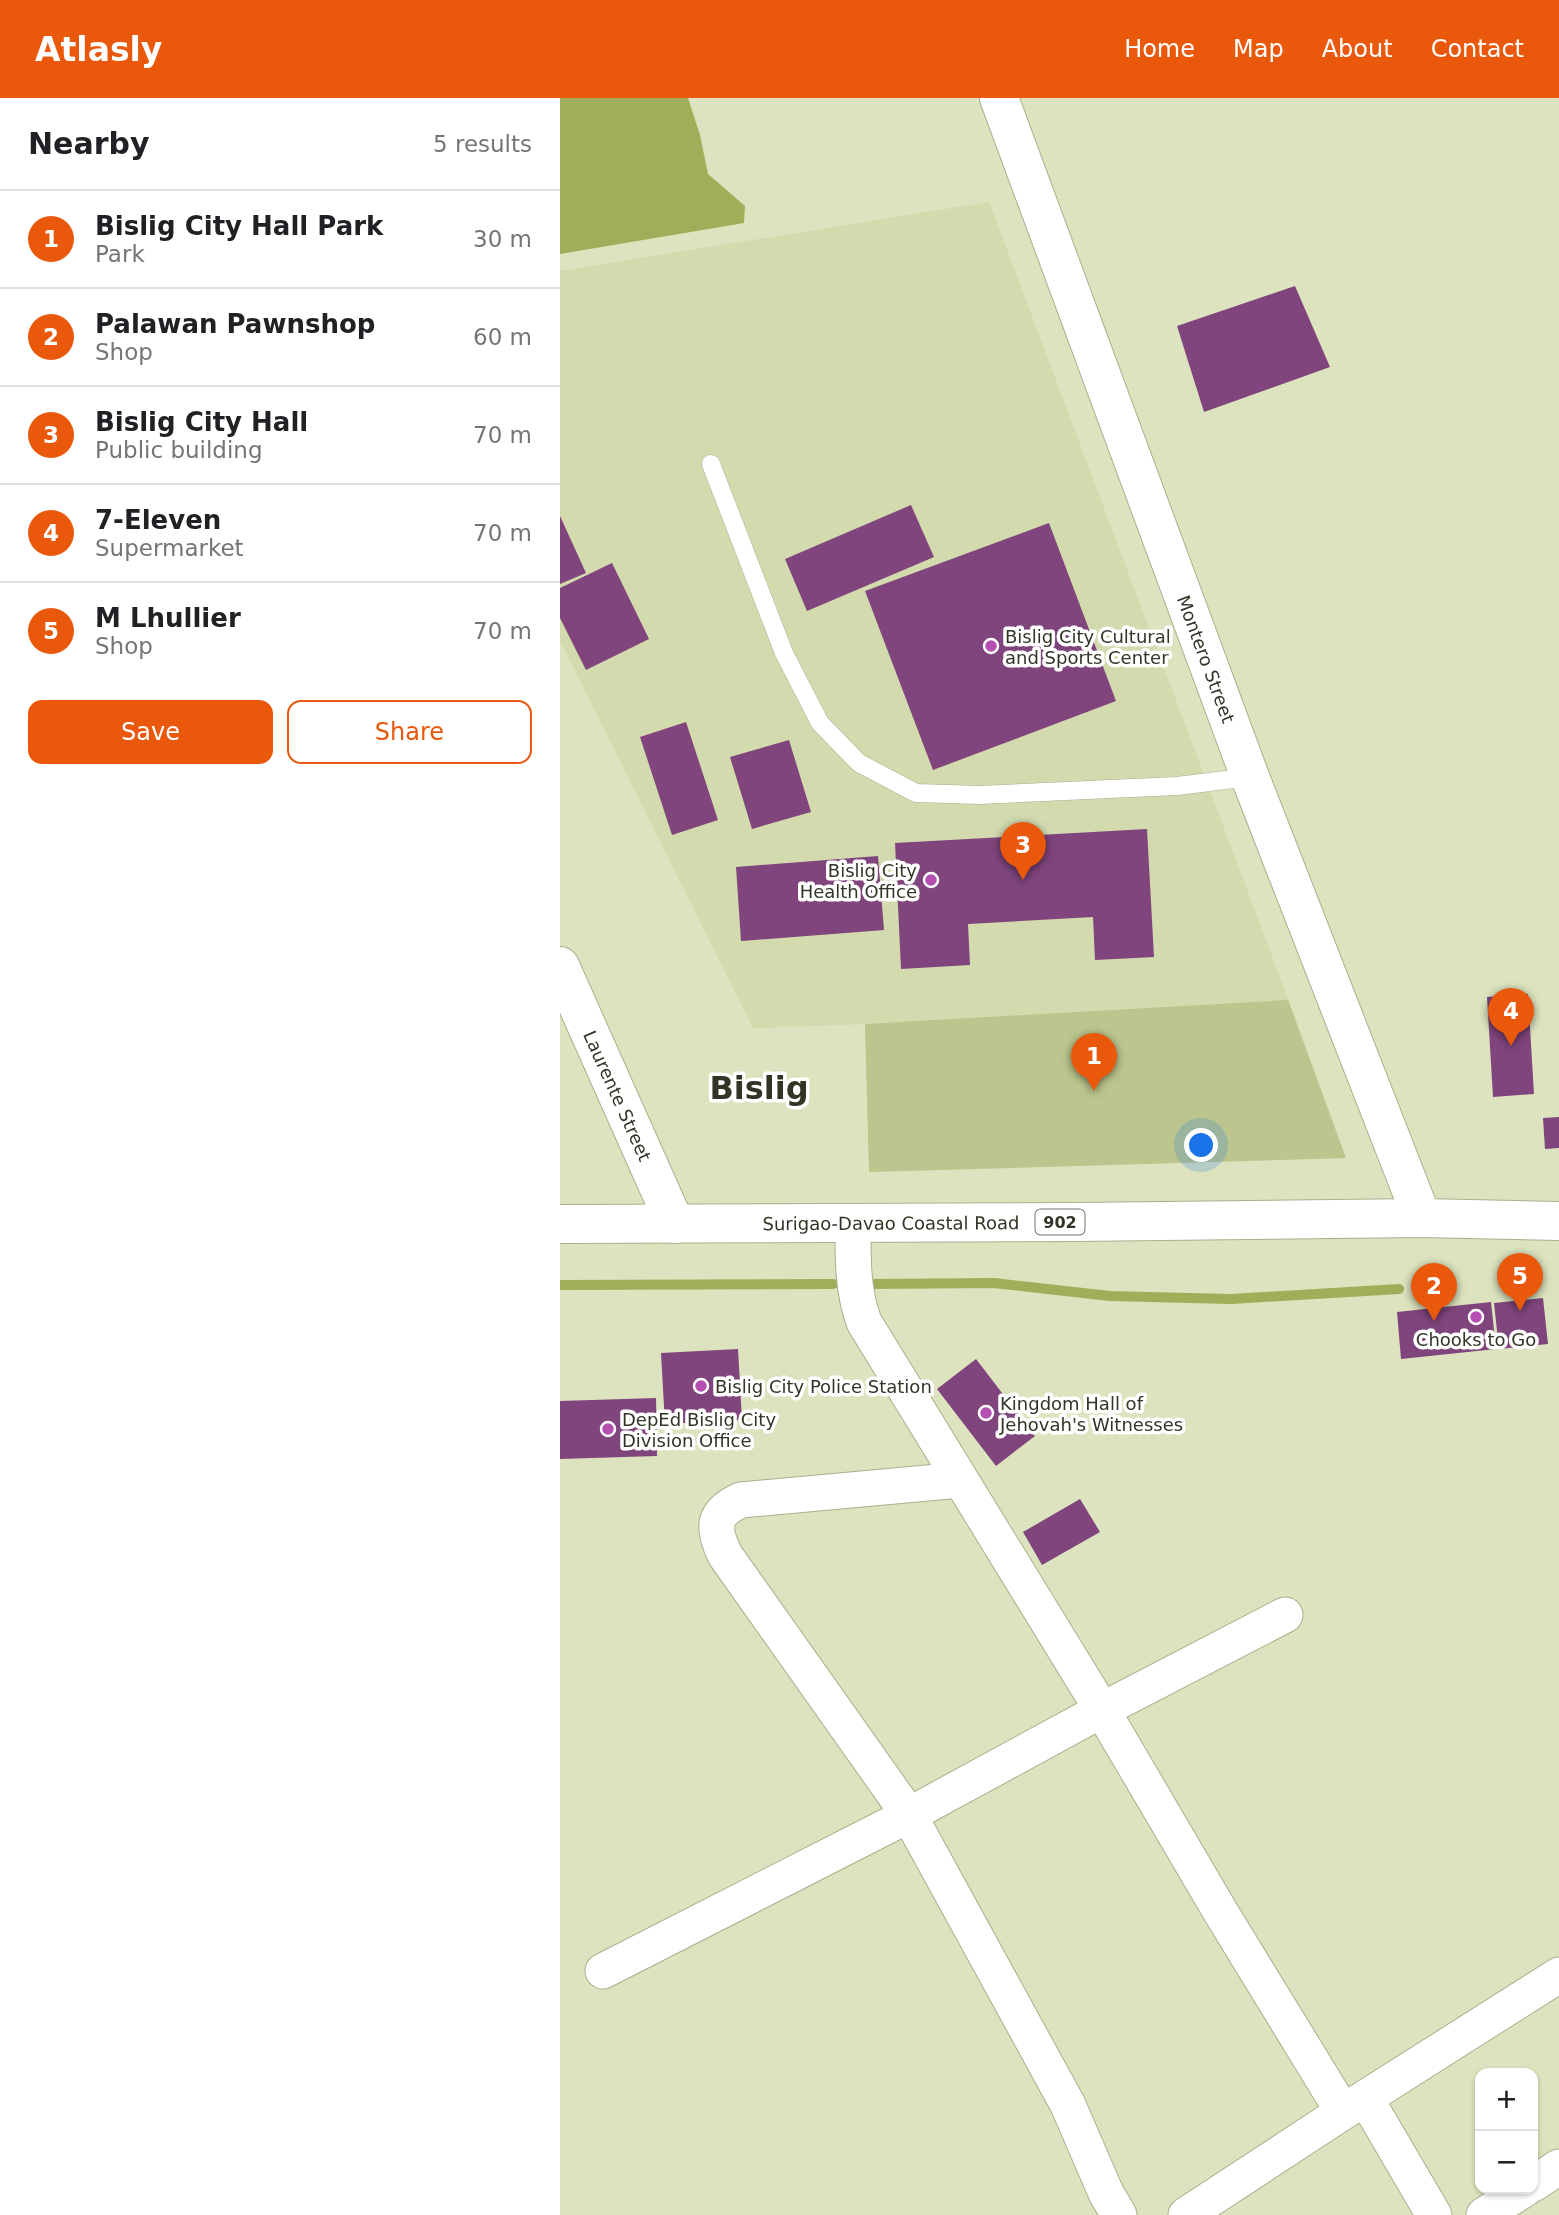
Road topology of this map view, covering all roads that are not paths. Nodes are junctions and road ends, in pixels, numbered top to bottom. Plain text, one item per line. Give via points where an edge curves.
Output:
1 (999, 98) edge
2 (711, 464) dead end
3 (1250, 777) junction
4 (560, 966) edge
5 (1422, 1218) junction
6 (1559, 1221) edge
7 (853, 1222) junction
8 (560, 1224) edge
9 (675, 1224) junction
10 (960, 1480) junction
11 (1285, 1615) dead end
12 (1102, 1710) junction
13 (909, 1815) junction
14 (603, 1971) dead end
15 (1559, 1975) edge
16 (1355, 2106) junction
17 (1559, 2167) edge
18 (1538, 2181) edge
19 (1517, 2194) edge
20 (1119, 2215) edge
21 (1186, 2215) edge
22 (1434, 2215) edge
23 (1484, 2215) edge

1 - 3 main road, Montero Street
2 - 3 lane via 784,653 820,723 859,763 916,793 980,795 1177,786
3 - 5 main road, Montero Street
4 - 9 main road, Laurente Street
5 - 6 main road, Surigao-Davao Coastal Road / 902
5 - 7 main road, Surigao-Davao Coastal Road / 902
7 - 9 main road, Surigao-Davao Coastal Road / 902
7 - 10 street via 854,1282 864,1322
8 - 9 main road, Surigao-Davao Coastal Road / 902
10 - 12 street
10 - 13 street via 741,1500 727,1506 717,1520 717,1537 725,1555
11 - 12 street
12 - 13 street
12 - 16 street via 1220,1911
13 - 14 street
13 - 20 street via 1068,2105
15 - 16 street
16 - 21 street
16 - 22 street
17 - 18 street
19 - 23 street

